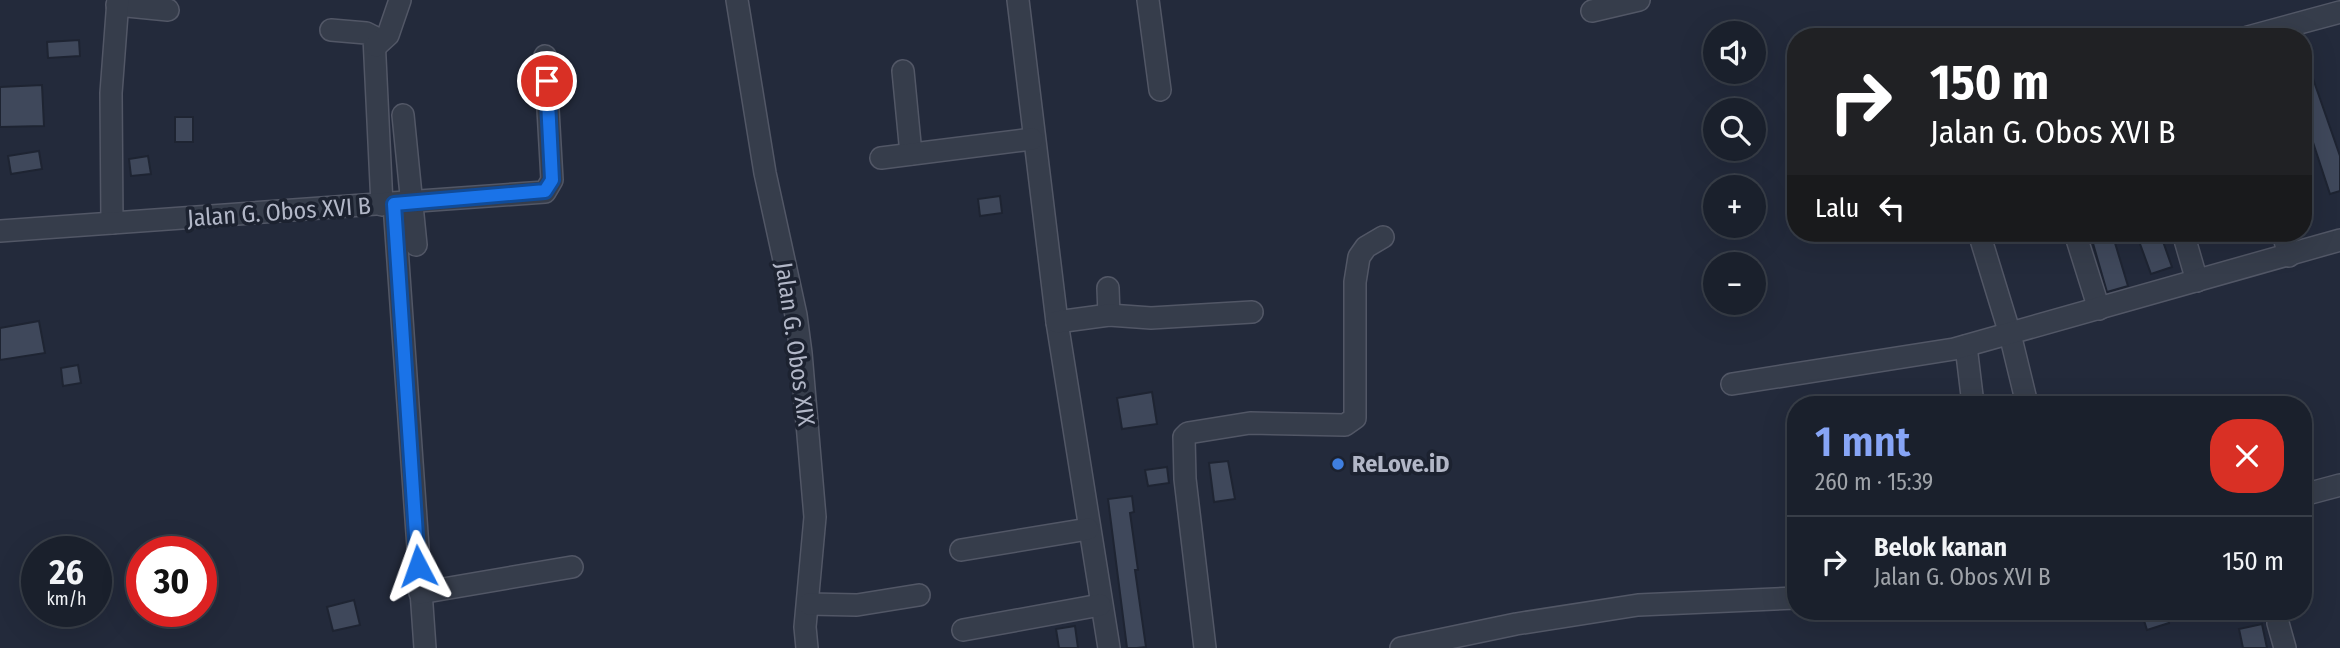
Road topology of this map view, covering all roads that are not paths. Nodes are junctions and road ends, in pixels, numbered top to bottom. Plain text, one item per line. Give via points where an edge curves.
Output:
1 (400, 0) edge
2 (737, 0) edge
3 (1019, 0) edge
4 (1148, 0) edge
5 (1639, 0) edge
6 (118, 3) edge
7 (168, 10) dead end
8 (1592, 11) dead end
9 (2340, 12) edge
10 (2281, 28) edge
11 (331, 30) dead end
12 (376, 46) junction
13 (545, 56) dead end
14 (903, 71) dead end
15 (1160, 90) dead end
16 (403, 115) dead end
17 (1032, 139) junction
18 (911, 154) junction
19 (881, 158) dead end
20 (396, 204) junction
21 (112, 223) junction
22 (0, 231) edge
23 (1384, 237) dead end
24 (2340, 240) edge
25 (1982, 242) edge
26 (2078, 242) edge
27 (2186, 242) edge
28 (2285, 242) edge
29 (416, 245) dead end
30 (2289, 256) junction
31 (2197, 281) junction
32 (1108, 288) dead end
33 (2099, 309) junction
34 (1252, 312) dead end
35 (1109, 315) junction
36 (1057, 322) junction
37 (2010, 334) junction
38 (1966, 346) junction
39 (1732, 384) dead end
40 (1972, 396) edge
41 (2025, 396) edge
42 (2340, 485) edge
43 (2312, 493) edge
44 (1088, 529) junction
45 (961, 550) dead end
46 (572, 567) dead end
47 (420, 593) junction
48 (919, 595) dead end
49 (1787, 598) edge
50 (808, 604) junction
51 (1100, 605) junction
52 (2278, 623) dead end
53 (963, 630) dead end
54 (425, 648) edge
55 (807, 648) edge
56 (1108, 648) edge
57 (1205, 648) edge
58 (1401, 648) edge
59 (2285, 648) edge

1 - 12 street via 388,35
2 - 50 street, Jalan G. Obos XIX via 801,353 816,517
3 - 17 street
4 - 15 street
5 - 8 street
6 - 7 street
6 - 21 street via 111,93
9 - 10 street
11 - 12 street via 366,33 374,37
12 - 20 street via 375,96
13 - 20 street, Jalan G. Obos XVI B via 550,187
14 - 18 street
16 - 20 street
17 - 18 street
17 - 36 street
18 - 19 street
20 - 21 street, Jalan G. Obos XVI B
20 - 29 street
20 - 47 street
21 - 22 street, Jalan G. Obos XVI B
23 - 57 street via 1359,257 1352,422 1250,423 1184,437
24 - 30 street
25 - 37 street
26 - 33 street
27 - 31 street
28 - 30 street
30 - 31 street
31 - 33 street
32 - 35 street
33 - 37 street
34 - 35 street via 1151,318
35 - 36 street
36 - 44 street
37 - 38 street
37 - 41 street
38 - 39 street
38 - 40 street
42 - 43 street
44 - 45 street
44 - 51 street
46 - 47 street
47 - 54 street
48 - 50 street via 857,605
49 - 58 street via 1638,605
50 - 55 street, Jalan G. Obos XIX
51 - 53 street
51 - 56 street
52 - 59 street

